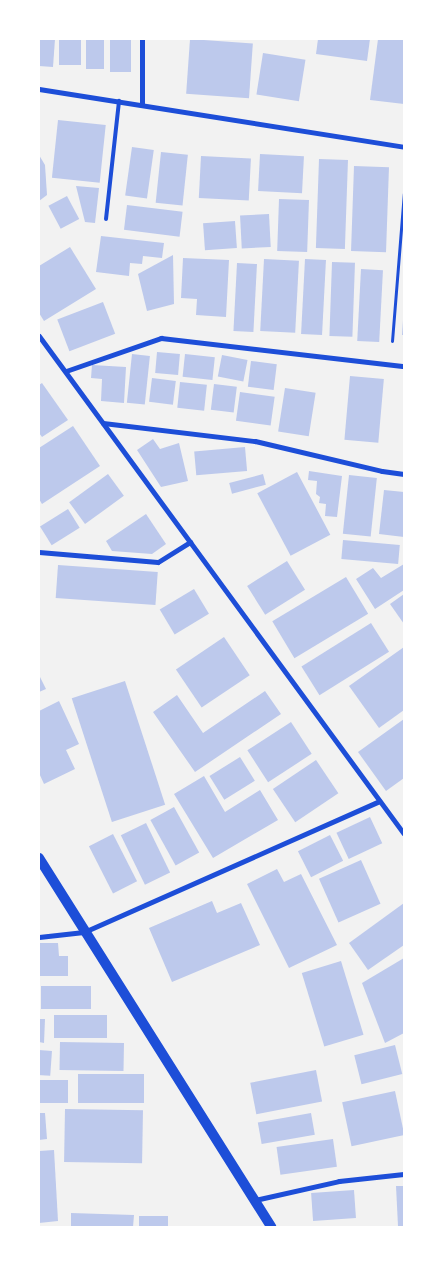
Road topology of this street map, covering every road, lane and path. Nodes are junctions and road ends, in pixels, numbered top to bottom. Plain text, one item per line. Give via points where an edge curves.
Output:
1 (142, 39) edge
2 (39, 89) edge
3 (119, 100) junction
4 (142, 104) junction
5 (404, 147) edge
6 (404, 193) edge
7 (106, 219) dead end
8 (39, 336) edge
9 (391, 364) junction
10 (404, 366) edge
11 (66, 372) junction
12 (103, 423) junction
13 (404, 474) edge
14 (190, 542) junction
15 (39, 552) edge
16 (379, 801) junction
17 (404, 834) edge
18 (39, 858) edge
19 (84, 932) junction
20 (39, 937) edge
21 (404, 1174) edge
22 (254, 1200) junction
23 (271, 1227) edge

1 - 4 street
2 - 3 street
3 - 4 street
3 - 7 lane
4 - 5 street
6 - 9 path
8 - 11 street
9 - 10 street
9 - 11 street via 161,338
11 - 12 street
12 - 13 street via 256,441
12 - 14 street
14 - 15 street via 158,562
14 - 16 street
16 - 17 street
16 - 19 street
18 - 19 main road
19 - 20 street
19 - 22 main road
21 - 22 street via 339,1181
22 - 23 main road

